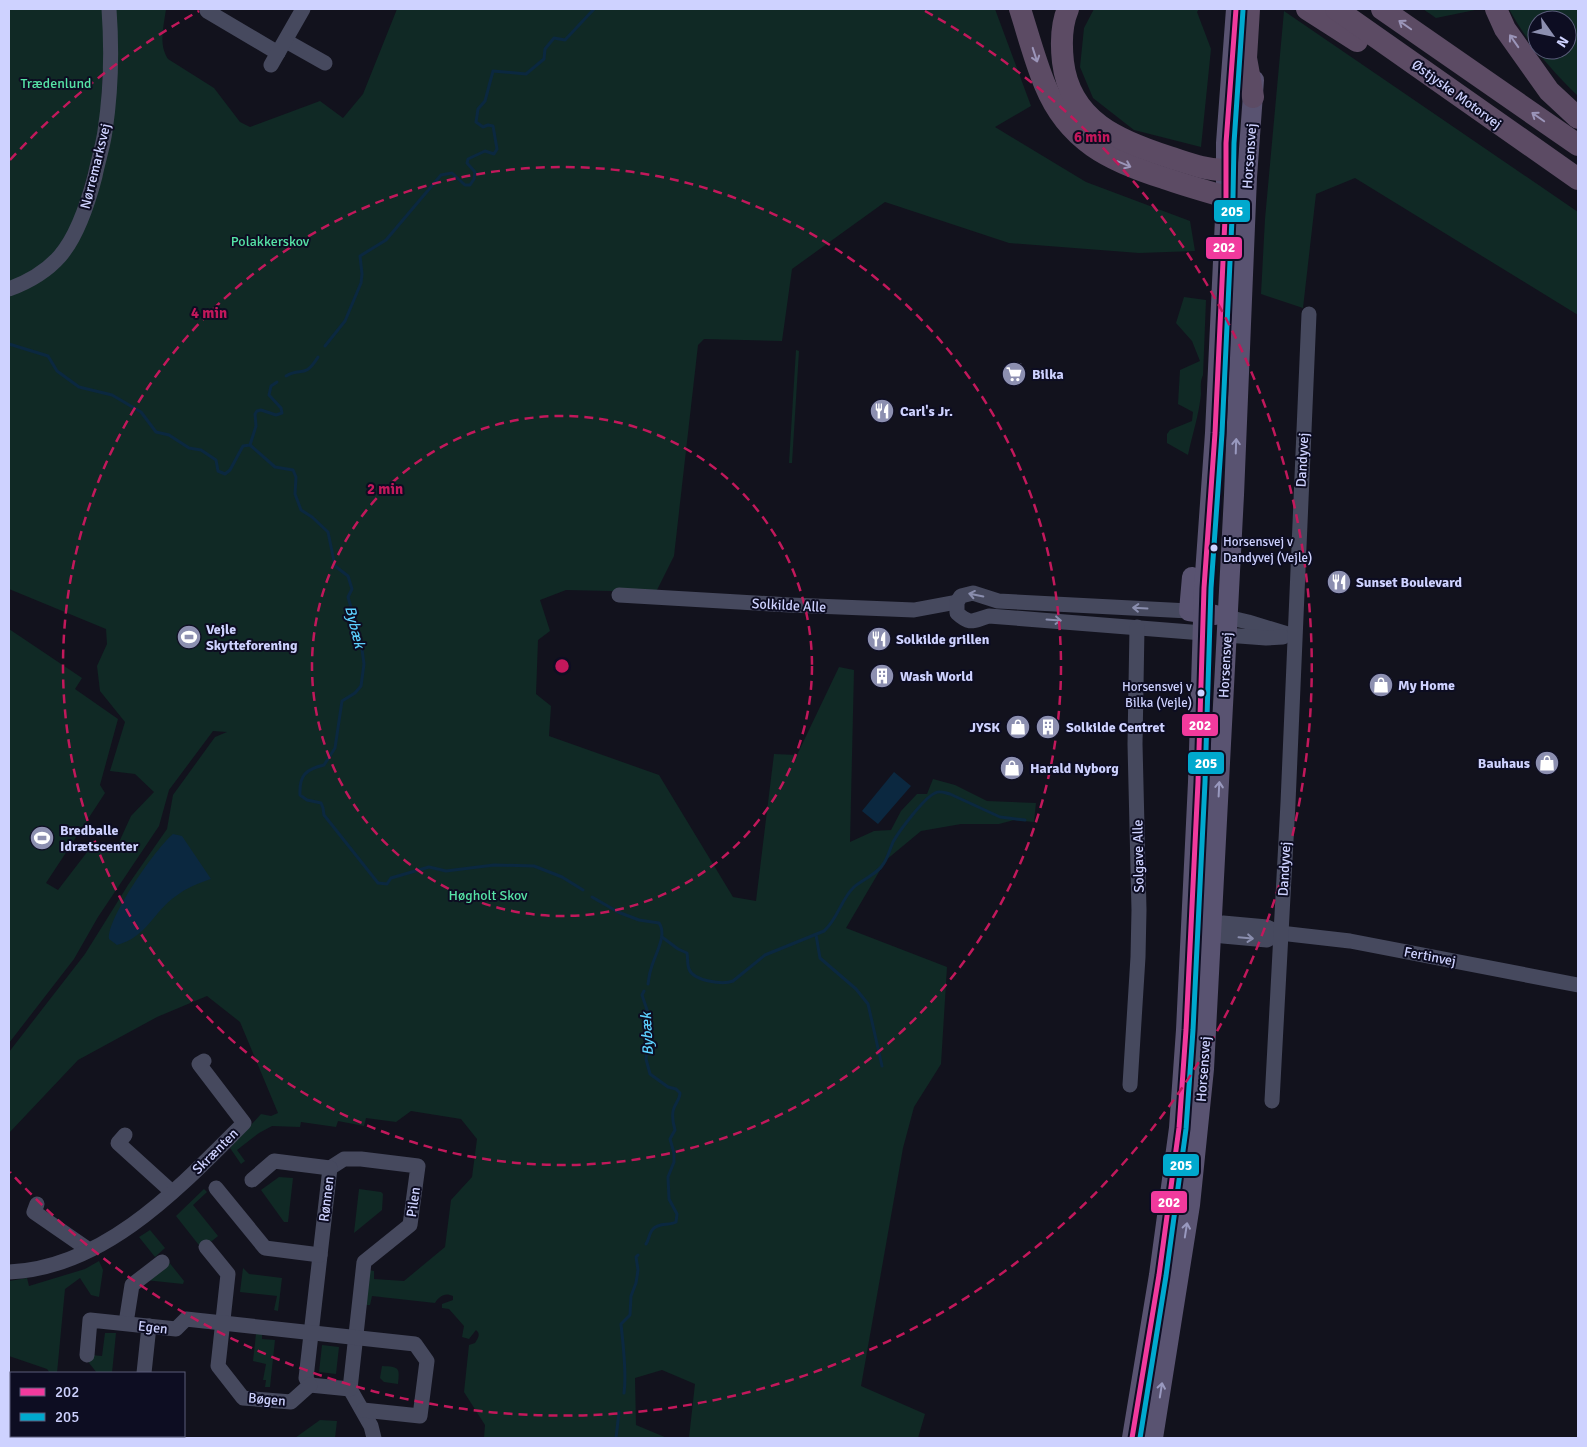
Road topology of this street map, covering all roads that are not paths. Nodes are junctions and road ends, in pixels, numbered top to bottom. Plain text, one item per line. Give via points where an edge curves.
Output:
1 (109, 9) edge
2 (303, 9) edge
3 (1020, 9) edge
4 (1068, 9) edge
5 (1307, 9) edge
6 (1336, 9) edge
7 (1382, 9) edge
8 (1496, 9) edge
9 (207, 11) dead end
10 (1248, 15) edge
11 (278, 53) junction
12 (325, 63) dead end
13 (1253, 97) joint
14 (1578, 118) edge
15 (1523, 142) junction
16 (1578, 145) edge
17 (1225, 170) junction
18 (1578, 179) edge
19 (1236, 188) junction
20 (9, 290) edge
21 (1309, 314) dead end
22 (1215, 433) junction
23 (619, 595) dead end
24 (957, 608) junction
25 (1211, 622) junction
26 (1138, 627) junction
27 (1294, 636) junction
28 (1198, 782) junction
29 (1191, 929) junction
30 (1218, 933) junction
31 (1280, 934) junction
32 (1578, 985) edge
33 (204, 1061) dead end
34 (1130, 1084) dead end
35 (1272, 1101) dead end
36 (125, 1135) dead end
37 (330, 1168) junction
38 (252, 1180) dead end
39 (216, 1188) dead end
40 (172, 1192) junction
41 (37, 1204) dead end
42 (206, 1247) dead end
43 (89, 1250) junction
44 (320, 1255) junction
45 (162, 1262) dead end
46 (9, 1272) edge
47 (222, 1322) junction
48 (126, 1323) junction
49 (149, 1326) junction
50 (311, 1332) junction
51 (355, 1337) junction
52 (87, 1355) dead end
53 (144, 1372) edge
54 (310, 1385) junction
55 (350, 1389) junction
56 (363, 1410) junction
57 (374, 1438) edge
58 (1132, 1438) edge
59 (1153, 1438) edge

1 - 20 street, Nørremarksvej via 111,71 105,133 91,193 73,235 60,255 32,279
2 - 11 street
3 -> 19 highway via 1045,86 1070,127 1084,140 1114,160 1138,170
4 - 17 highway via 1061,47 1064,74 1077,103 1096,124 1142,149 1210,170
5 - 15 highway via 1465,112
6 - 15 highway, Østjyske Motorvej
16 -> 7 highway, Østjyske Motorvej
14 -> 8 highway via 1549,91 1505,29
9 - 11 street
10 - 13 highway via 1246,58
10 - 17 main road, Horsensvej
11 - 12 street
13 - 19 main road, Horsensvej
15 - 18 highway, Østjyske Motorvej
17 - 19 main road, Horsensvej
19 - 22 main road, Horsensvej
25 -> 19 main road, Horsensvej via 1234,495 1241,314
21 - 27 street, Dandyvej
22 - 25 main road, Horsensvej
22 - 25 main road via 1204,459
23 - 24 street, Solkilde Alle via 790,606
25 -> 24 street, Solkilde Alle via 998,601 973,593 961,596
24 -> 26 street, Solkilde Alle via 966,620 973,622 989,616
25 - 26 street, Solkilde Alle
25 - 27 street via 1248,622
25 - 28 main road, Horsensvej
30 -> 25 main road, Horsensvej via 1221,746 1214,715 1215,653
26 - 34 street, Solgave Alle via 1135,744 1139,910
27 - 31 street, Dandyvej
28 - 29 main road, Horsensvej
28 - 30 main road via 1205,815 1201,908 1203,922
29 - 30 main road
29 - 58 main road, Horsensvej via 1179,1128
30 - 31 street, Fertinvej via 1223,923 1267,927
59 -> 30 main road, Horsensvej via 1190,1205
31 - 32 street, Fertinvej via 1350,941
31 - 35 street, Dandyvej
33 - 40 street, Skrænten via 199,1064 244,1123
36 - 40 street via 118,1143
37 - 38 street, Rønnen via 274,1161
37 - 44 street, Rønnen
37 - 51 street, Pilen via 344,1159 418,1166 410,1224 364,1262
39 - 44 street via 265,1248
40 - 43 street, Skrænten via 142,1217
41 - 43 street via 34,1212
42 - 47 street via 228,1274
43 - 46 street, Skrænten via 53,1265
44 - 50 street, Rønnen
45 - 48 street, Egen via 132,1285
47 - 49 street, Egen via 186,1319 176,1329
47 - 50 street, Egen
47 - 54 street, Bøgen via 218,1366 244,1398 291,1402
48 - 49 street, Egen
48 - 52 street via 90,1320
49 - 53 street
50 - 51 street, Egen
50 - 54 street via 306,1378
51 - 55 street
51 - 56 street, Egen via 414,1344 427,1361 420,1416
54 - 55 street
55 - 56 street
56 - 57 street

